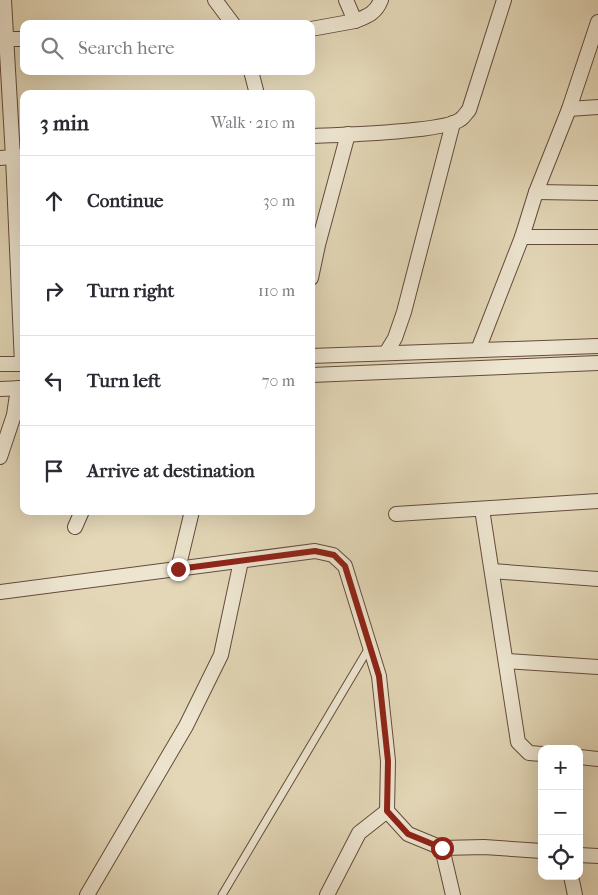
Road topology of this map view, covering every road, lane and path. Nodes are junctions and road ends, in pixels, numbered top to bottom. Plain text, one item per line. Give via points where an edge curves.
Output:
1 (4, 0) edge
2 (215, 0) edge
3 (346, 0) edge
4 (381, 0) edge
5 (504, 0) edge
6 (230, 20) edge
7 (355, 22) junction
8 (598, 22) edge
9 (315, 28) edge
10 (6, 39) junction
11 (20, 39) edge
12 (252, 75) edge
13 (256, 90) edge
14 (598, 107) edge
15 (569, 109) junction
16 (452, 123) junction
17 (348, 134) junction
18 (315, 136) edge
19 (12, 157) edge
20 (536, 192) junction
21 (598, 193) edge
22 (598, 236) edge
23 (522, 237) junction
24 (315, 245) edge
25 (20, 254) edge
26 (598, 346) edge
27 (478, 350) junction
28 (386, 353) junction
29 (315, 356) edge
30 (598, 363) edge
31 (0, 364) edge
32 (20, 364) edge
33 (315, 376) edge
34 (20, 388) edge
35 (0, 389) edge
36 (20, 392) edge
37 (0, 457) edge
38 (598, 501) edge
39 (482, 509) junction
40 (396, 514) dead end
41 (80, 515) edge
42 (191, 515) edge
43 (75, 527) dead end
44 (241, 561) junction
45 (178, 569) junction
46 (492, 571) junction
47 (598, 579) edge
48 (0, 592) edge
49 (370, 646) junction
50 (506, 661) junction
51 (598, 667) edge
52 (538, 754) edge
53 (583, 757) edge
54 (598, 759) edge
55 (387, 811) junction
56 (442, 848) junction
57 (538, 852) edge
58 (583, 855) edge
59 (598, 856) edge
60 (571, 880) edge
61 (87, 895) edge
62 (222, 895) edge
63 (327, 895) edge
64 (453, 895) edge
65 (575, 895) edge

1 - 10 street
2 - 6 street
3 - 7 street
4 - 7 street via 370,16
5 - 16 street via 469,110 461,120
7 - 9 street
8 - 15 street
10 - 11 street
10 - 19 street
12 - 13 street
14 - 15 street
15 - 20 street
16 - 17 street
16 - 28 street via 404,312
17 - 18 street
17 - 24 street
19 - 25 street
20 - 21 street
20 - 23 street
22 - 23 street
23 - 27 street
26 - 27 street
27 - 28 street
28 - 29 street
30 - 33 street
31 - 32 street
34 - 35 street
36 - 37 street
38 - 39 street
39 - 40 street
39 - 46 street
41 - 43 street
42 - 45 street
44 - 45 street
44 - 49 street via 315,551 334,555 345,566
44 - 61 street via 221,655 186,726
45 - 48 street
46 - 47 street
46 - 50 street
49 - 55 street via 379,676 384,715 388,761
49 - 62 lane
50 - 51 street
50 - 52 street via 518,742 529,753
53 - 54 street
55 - 56 street via 408,834
55 - 63 street via 360,833
56 - 57 street via 484,847
56 - 64 street
58 - 59 street
60 - 65 street

